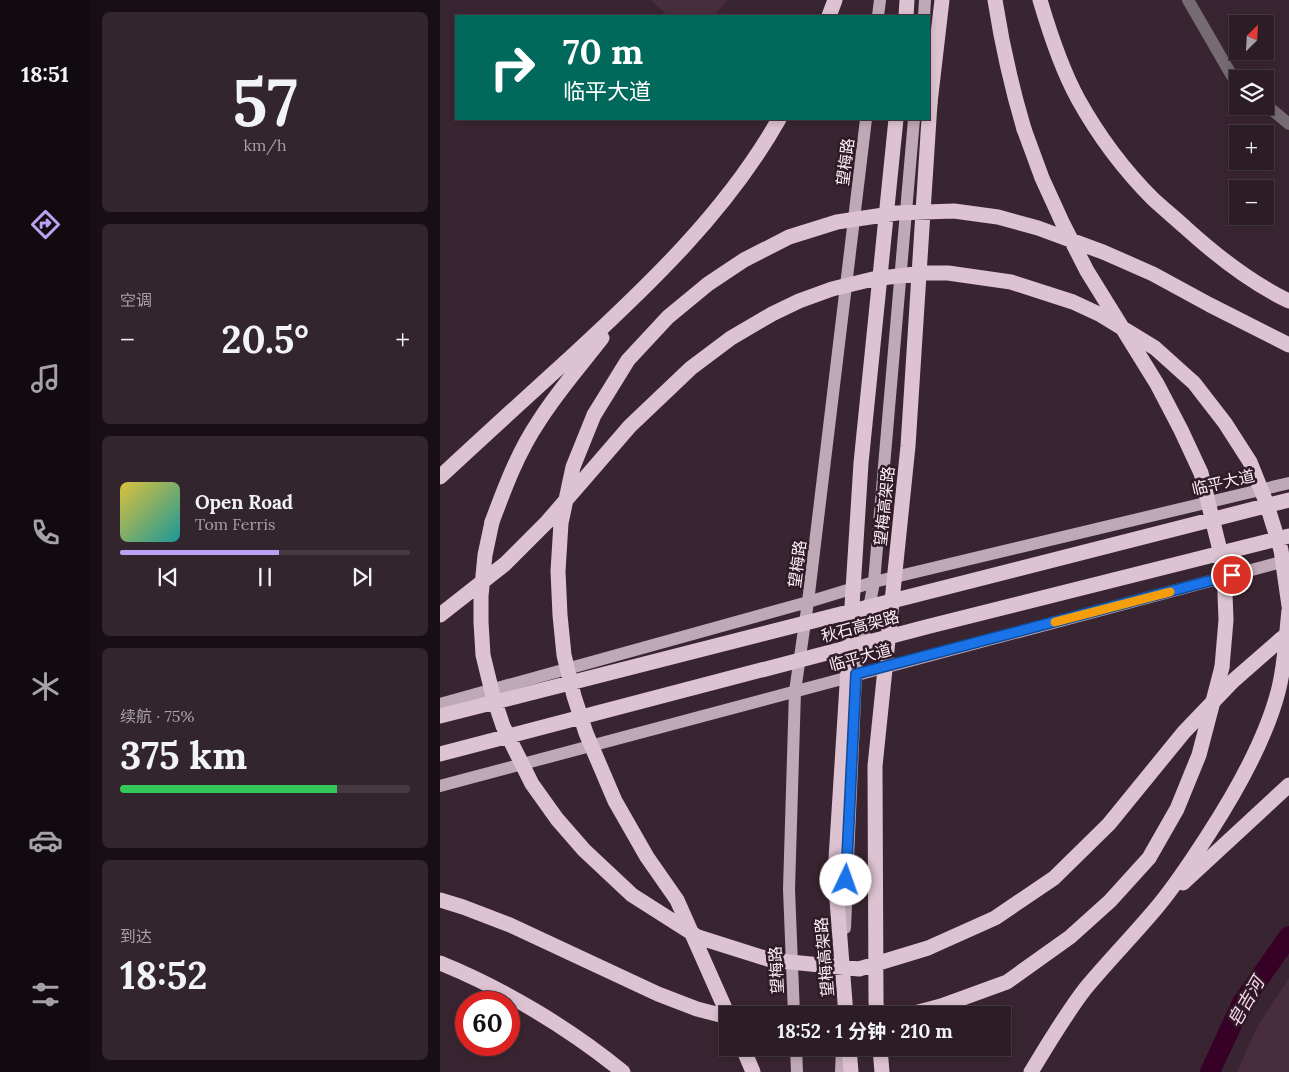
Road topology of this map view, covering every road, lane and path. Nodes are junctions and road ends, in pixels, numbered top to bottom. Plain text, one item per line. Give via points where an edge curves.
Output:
1 (835, 0) edge
2 (880, 0) edge
3 (907, 0) edge
4 (925, 0) edge
5 (942, 0) edge
6 (996, 0) edge
7 (1040, 0) edge
8 (1188, 0) edge
9 (829, 15) edge
10 (878, 15) edge
11 (906, 15) edge
12 (924, 15) edge
13 (1229, 71) edge
14 (930, 103) edge
15 (1274, 112) edge
16 (778, 120) edge
17 (866, 120) edge
18 (896, 120) edge
19 (914, 120) edge
20 (929, 120) edge
21 (1289, 124) edge
22 (1289, 301) edge
23 (628, 305) junction
24 (1289, 345) edge
25 (440, 477) edge
26 (1289, 483) edge
27 (1289, 500) edge
28 (1289, 536) edge
29 (1289, 560) edge
30 (874, 582) junction
31 (808, 602) junction
32 (1289, 606) edge
33 (1289, 610) edge
34 (440, 615) edge
35 (1289, 633) edge
36 (856, 674) junction
37 (795, 691) junction
38 (440, 704) edge
39 (440, 716) edge
40 (440, 754) edge
41 (1289, 785) edge
42 (440, 786) edge
43 (440, 900) edge
44 (1158, 906) junction
45 (440, 963) edge
46 (724, 1006) edge
47 (794, 1006) edge
48 (843, 1006) edge
49 (844, 1006) edge
50 (877, 1006) edge
51 (941, 1006) edge
52 (719, 1014) edge
53 (746, 1056) edge
54 (796, 1056) edge
55 (842, 1056) edge
56 (850, 1056) edge
57 (881, 1056) edge
58 (623, 1072) edge
59 (753, 1072) edge
60 (797, 1072) edge
61 (841, 1072) edge
62 (851, 1072) edge
63 (882, 1072) edge
64 (1032, 1072) edge

1 - 9 highway
2 - 10 main road
3 - 11 highway
4 - 12 main road
5 - 14 highway, 望梅高架路, bridge
6 - 51 highway, bridge via 1012,86 1042,178 1087,272 1157,384 1201,473 1224,567 1226,620 1222,667 1199,755 1177,809 1149,858 1110,901 1070,937 1007,982
7 - 22 highway via 1050,34 1077,97 1131,175 1215,254 1248,278
8 - 13 street
15 - 21 street
16 - 23 highway via 718,207
17 - 31 main road, 望梅路
18 - 48 highway, 望梅高架路, bridge via 861,463 835,875
19 - 30 main road
20 - 50 highway, 望梅高架路, bridge via 908,446 875,766
23 - 25 highway
23 - 35 highway, bridge via 538,422 508,479 492,522 485,555 481,596 483,655 503,726 532,784 557,819 584,850 632,895 698,937 771,960 859,969 928,948 995,918 1054,878 1109,824 1184,732 1226,688
24 - 46 highway, bridge via 1103,252 1038,228 998,217 954,211 897,213 837,222 789,237 744,260 708,284 668,317 628,360 594,415 573,466 561,523 558,571 564,654 586,733 615,802 646,857 677,900
26 - 30 main road, 临平大道
27 - 39 highway, 秋石高架路, bridge
28 - 40 highway, 秋石高架路, bridge
29 - 36 main road, 临平大道
30 - 31 main road, 临平大道
30 - 36 main road
31 - 37 main road, 望梅路
31 - 38 main road, 临平大道
32 - 34 highway, bridge via 1281,550 1250,462 1226,423 1194,383 1155,348 1073,302 1012,282 948,273 923,273 873,279 832,289 772,314 731,338 691,368 630,426 547,522 505,564
33 - 44 highway via 1278,693 1261,740 1224,809
36 - 37 main road, 临平大道
36 - 49 main road
37 - 42 main road, 临平大道
37 - 47 main road, 望梅路 via 789,889
41 - 44 highway
43 - 52 highway via 510,924 658,994
44 - 64 highway via 1085,990
45 - 58 highway via 503,993 558,1025
53 - 59 highway
54 - 60 main road
55 - 61 main road
56 - 62 highway
57 - 63 highway

